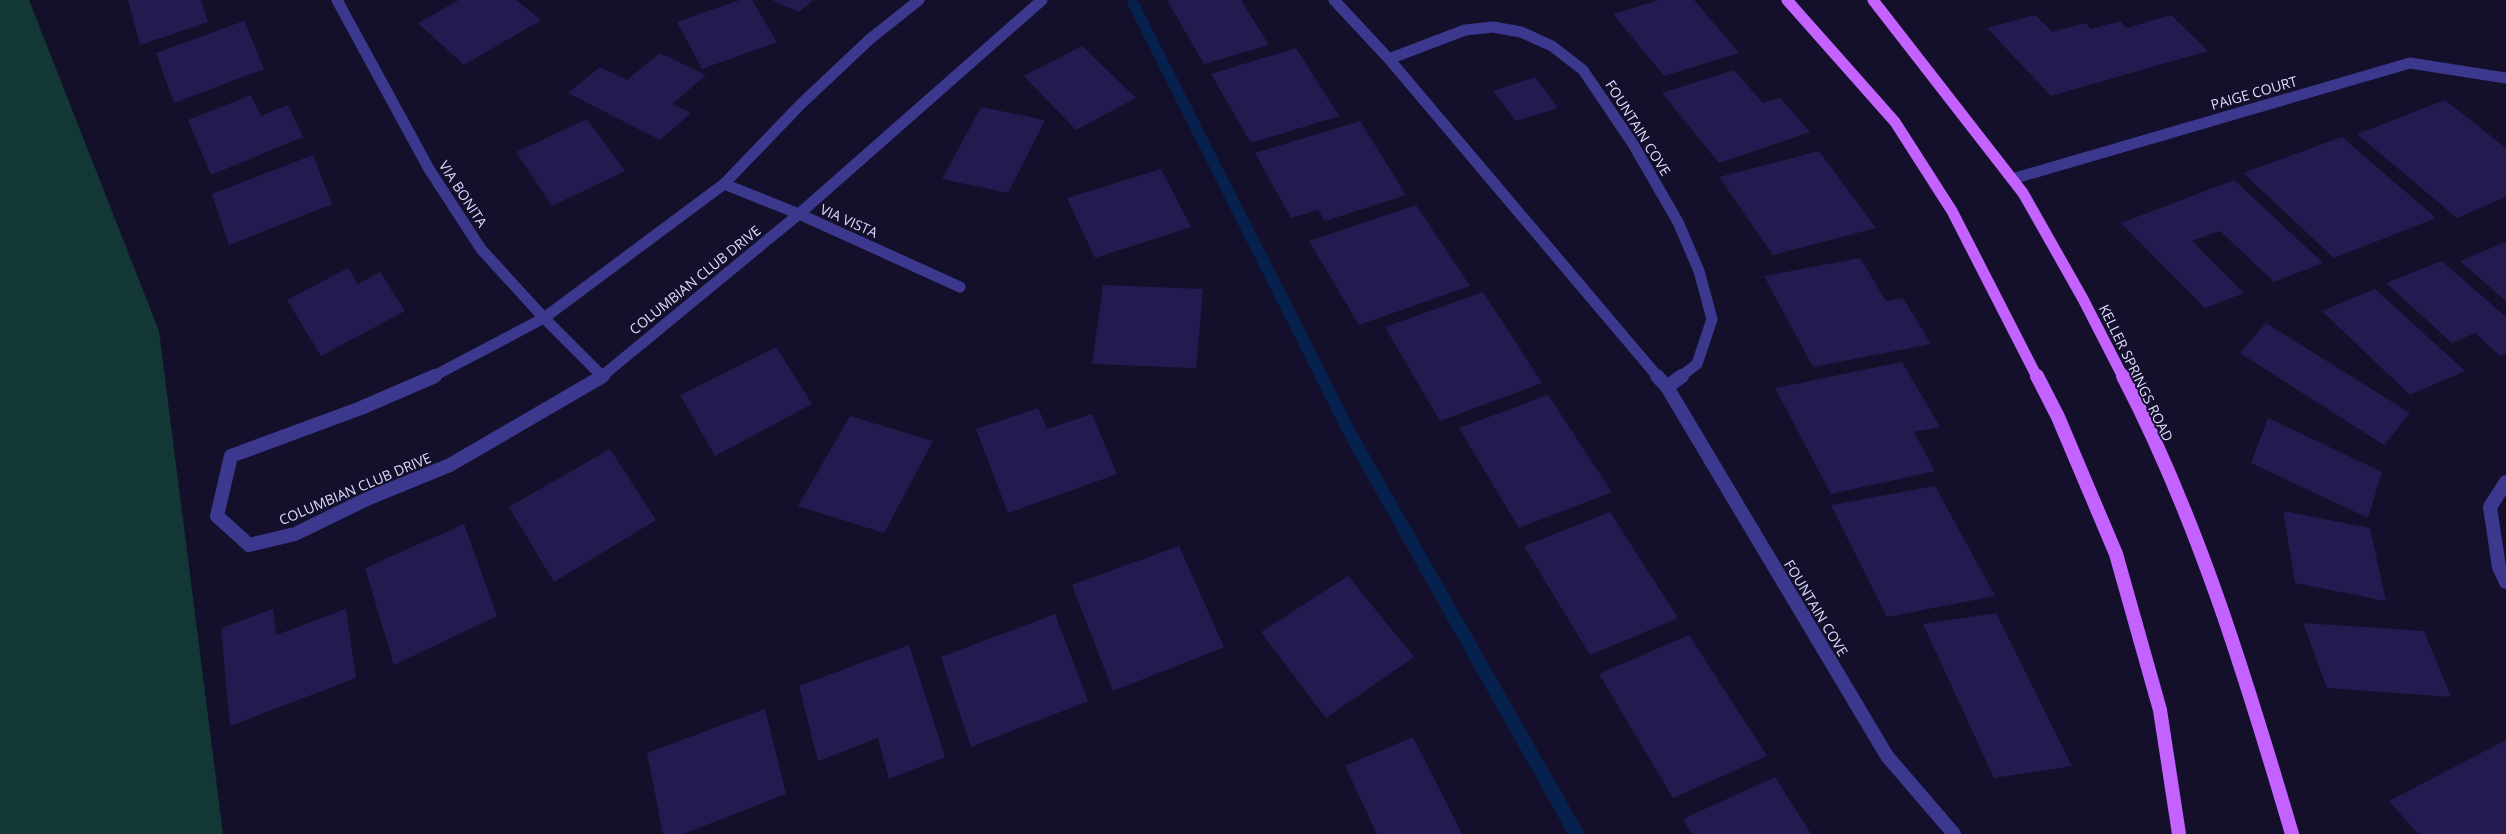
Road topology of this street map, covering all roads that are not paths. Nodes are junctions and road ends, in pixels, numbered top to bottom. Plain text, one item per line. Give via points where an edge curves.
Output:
1 (919, 0) edge
2 (1042, 0) edge
3 (1334, 0) edge
4 (1787, 0) edge
5 (1873, 0) edge
6 (342, 1) edge
7 (1389, 59) junction
8 (2506, 78) edge
9 (2012, 179) junction
10 (724, 184) junction
11 (799, 214) junction
12 (960, 287) dead end
13 (544, 318) junction
14 (602, 376) junction
15 (1667, 387) junction
16 (2506, 482) edge
17 (2506, 582) edge
18 (1954, 834) edge
19 (2179, 834) edge
20 (2292, 834) edge

1 - 10 street, COLUMBIAN CLUB DRIVE via 870,39 801,104
2 - 11 street, COLUMBIAN CLUB DRIVE
3 - 7 street, FOUNTAIN COVE
4 - 19 main road via 1895,122 1952,211 2058,417 2116,554 2160,710
5 - 9 main road, KELLER SPRINGS ROAD
6 - 13 street, VIA BONITA via 434,177 481,249
7 - 15 street, FOUNTAIN COVE
7 - 15 street, FOUNTAIN COVE via 1465,30 1493,27 1521,32 1552,46 1583,70 1633,144 1678,222 1699,271 1712,319 1697,364
8 - 9 street, PAIGE COURT via 2410,63
9 - 20 main road, KELLER SPRINGS ROAD via 2083,299 2145,421 2198,546 2250,692
10 - 11 street, VIA VISTA
10 - 13 street, COLUMBIAN CLUB DRIVE
11 - 12 street, VIA VISTA
11 - 14 street, COLUMBIAN CLUB DRIVE
13 - 14 street, VIA BONITA
13 - 14 street, COLUMBIAN CLUB DRIVE via 443,372 361,408 231,456 217,516 249,545 295,534 450,464
15 - 18 street, FOUNTAIN COVE via 1887,756
16 - 17 street via 2490,507 2500,567

